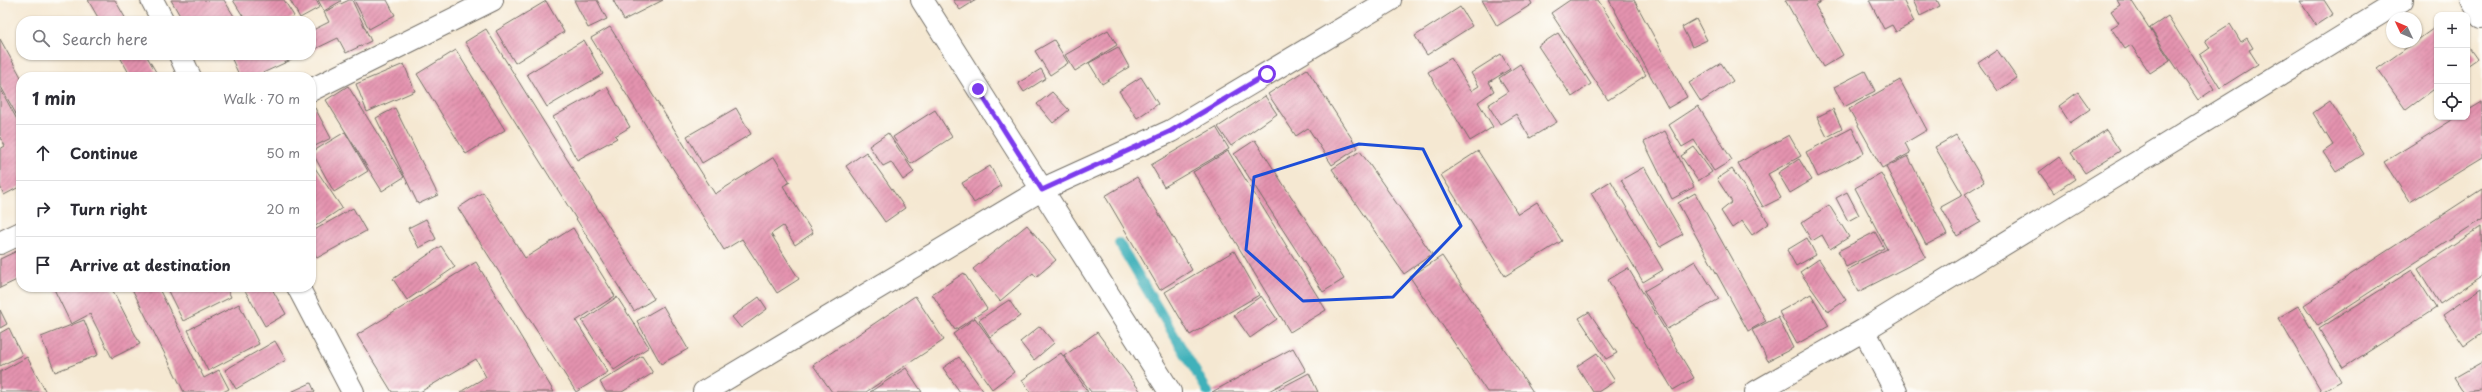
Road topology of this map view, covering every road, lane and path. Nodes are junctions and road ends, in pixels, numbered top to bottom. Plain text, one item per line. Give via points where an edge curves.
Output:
1 (152, 0) edge
2 (492, 0) edge
3 (922, 0) edge
4 (1390, 0) edge
5 (2402, 0) edge
6 (2472, 0) edge
7 (160, 16) edge
8 (2482, 17) edge
9 (182, 60) edge
10 (188, 72) edge
11 (316, 88) edge
12 (1042, 190) junction
13 (16, 235) edge
14 (0, 243) edge
15 (301, 292) edge
16 (1864, 330) junction
17 (353, 392) edge
18 (704, 392) edge
19 (1170, 392) edge
20 (1756, 392) edge
21 (1896, 392) edge

1 - 7 street
2 - 11 street
3 - 12 street
4 - 12 street via 1171,131
5 - 16 street
6 - 8 street
9 - 10 street
12 - 18 street
12 - 19 street
13 - 14 street
15 - 17 street
16 - 20 street
16 - 21 street

